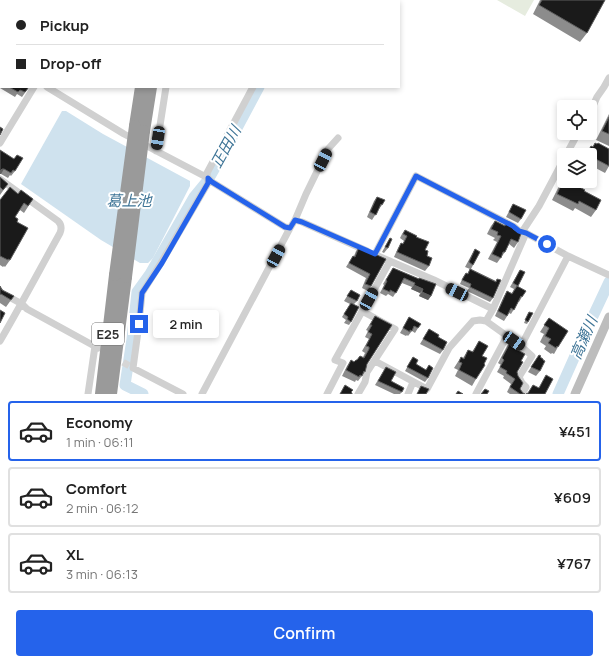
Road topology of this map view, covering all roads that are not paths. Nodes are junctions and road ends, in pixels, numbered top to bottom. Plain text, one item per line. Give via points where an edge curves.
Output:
1 (609, 78) edge
2 (33, 88) edge
3 (49, 88) edge
4 (141, 88) edge
5 (151, 88) edge
6 (166, 88) edge
7 (252, 88) edge
8 (596, 100) edge
9 (140, 129) junction
10 (338, 138) dead end
11 (0, 143) edge
12 (156, 151) junction
13 (557, 172) edge
14 (208, 178) junction
15 (0, 179) edge
16 (295, 220) junction
17 (290, 228) junction
18 (524, 233) junction
19 (375, 254) junction
20 (568, 256) junction
21 (390, 261) junction
22 (607, 274) edge
23 (121, 276) junction
24 (0, 292) edge
25 (22, 304) junction
26 (493, 309) junction
27 (362, 311) junction
28 (609, 317) edge
29 (486, 321) junction
30 (507, 336) junction
31 (0, 341) edge
32 (521, 346) junction
33 (375, 361) junction
34 (413, 382) junction
35 (430, 392) edge
36 (88, 394) edge
37 (101, 394) edge
38 (111, 394) edge
39 (183, 394) edge
40 (202, 394) edge
41 (327, 394) edge
42 (358, 394) edge
43 (408, 394) edge
44 (476, 394) edge
45 (522, 394) edge
46 (575, 394) edge

1 - 8 street
2 - 11 street
3 - 12 street
4 - 9 highway, E25
5 - 9 highway, E25
6 - 12 street
7 - 14 street via 207,173
9 - 23 highway, E25, bridge
10 - 16 street via 328,149
12 - 14 street
13 - 18 street
14 - 17 street via 258,211
14 - 39 street via 208,183 142,293 133,368
15 - 25 street via 58,221 61,227
16 - 17 street
16 - 19 street
17 - 40 street
18 - 19 street via 416,176
18 - 20 street
18 - 26 street
19 - 21 street
20 - 22 street
20 - 32 street
21 - 26 street
21 - 27 street
23 - 37 highway, E25
23 - 38 highway, E25
24 - 25 street
25 - 31 street
25 - 36 street via 96,347
26 - 29 street
27 - 33 street via 395,329
27 - 41 street via 335,360 343,363
28 - 46 main road
29 - 30 street
29 - 35 street via 473,320 449,348
30 - 32 street
30 - 44 street
32 - 45 street via 532,356 519,377 526,387
33 - 34 street
33 - 42 street via 367,372
34 - 35 street
34 - 43 street

